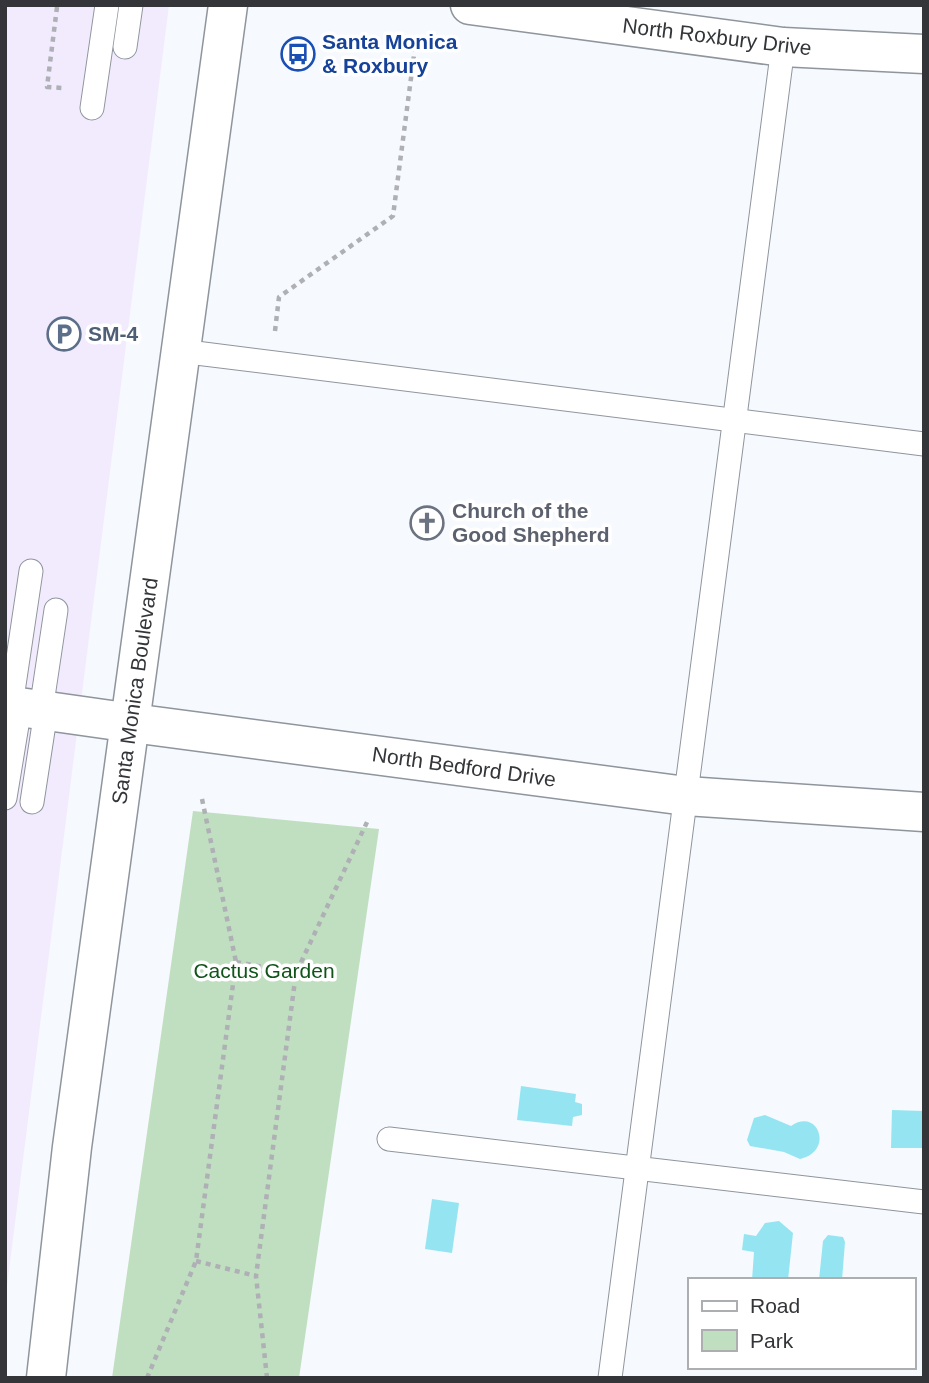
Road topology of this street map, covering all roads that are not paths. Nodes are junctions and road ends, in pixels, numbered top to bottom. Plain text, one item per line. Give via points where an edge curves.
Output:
1 (107, 5) edge
2 (131, 5) edge
3 (228, 5) edge
4 (470, 5) edge
5 (125, 47) dead end
6 (783, 47) junction
7 (924, 54) edge
8 (93, 108) dead end
9 (180, 351) junction
10 (734, 420) junction
11 (924, 444) edge
12 (31, 571) dead end
13 (56, 610) dead end
14 (25, 707) edge
15 (132, 723) junction
16 (686, 796) junction
17 (5, 798) edge
18 (32, 802) dead end
19 (924, 812) edge
20 (389, 1139) dead end
21 (637, 1170) junction
22 (924, 1202) edge
23 (46, 1378) edge
24 (610, 1378) edge

1 - 8 lane
2 - 5 lane
3 - 9 main road, Santa Monica Boulevard
4 - 6 main road, North Roxbury Drive
6 - 7 main road, North Roxbury Drive
6 - 10 lane
9 - 10 lane
9 - 15 main road, Santa Monica Boulevard
10 - 11 lane
10 - 16 lane
12 - 14 lane
13 - 14 lane
14 - 15 main road, North Bedford Drive
14 - 17 lane
14 - 18 lane
15 - 16 main road, North Bedford Drive
15 - 23 main road, Santa Monica Boulevard via 72,1147
16 - 19 main road, North Bedford Drive
16 - 21 lane
20 - 21 lane
21 - 22 lane
21 - 24 lane

